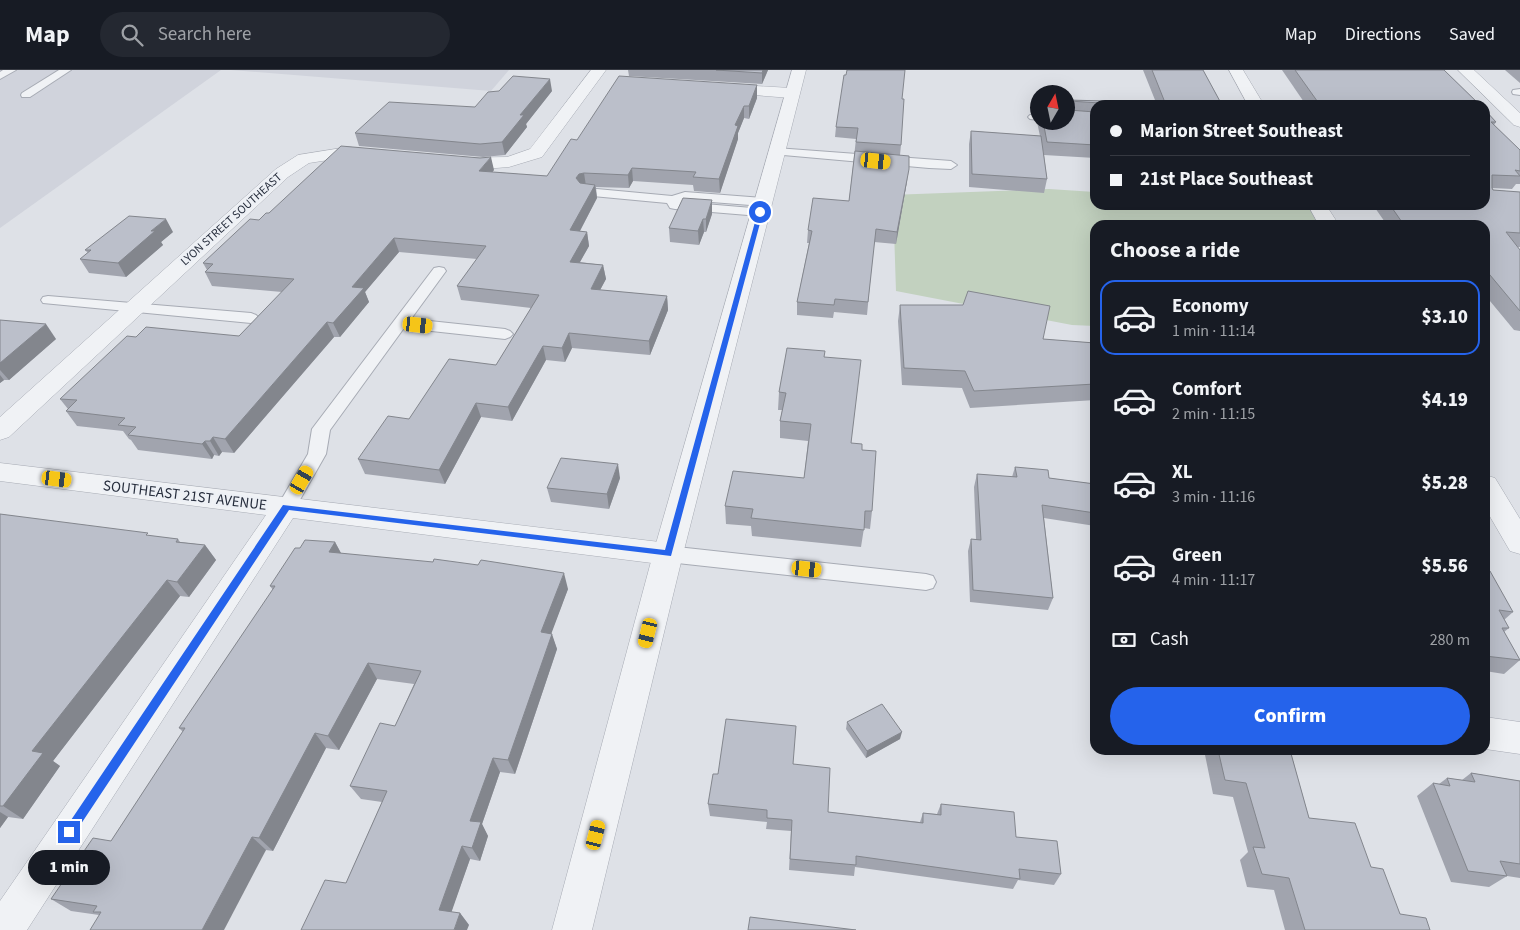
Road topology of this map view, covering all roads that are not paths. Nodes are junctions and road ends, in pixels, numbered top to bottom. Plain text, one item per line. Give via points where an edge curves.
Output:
1 (11, 70) edge
2 (66, 70) edge
3 (1236, 70) edge
4 (1464, 70) edge
5 (0, 76) edge
6 (601, 77) edge
7 (795, 82) edge
8 (708, 88) edge
9 (26, 95) dead end
10 (1253, 100) edge
11 (1520, 122) edge
12 (776, 152) junction
13 (386, 155) edge
14 (434, 160) edge
15 (951, 165) dead end
16 (586, 192) edge
17 (761, 207) junction
18 (439, 271) dead end
19 (48, 300) dead end
20 (136, 306) junction
21 (251, 318) dead end
22 (401, 323) junction
23 (505, 334) dead end
24 (0, 431) edge
25 (0, 472) edge
26 (1490, 492) edge
27 (286, 507) junction
28 (1520, 543) edge
29 (668, 554) junction
30 (926, 582) dead end
31 (1490, 734) edge
32 (1520, 738) edge
33 (4, 930) edge
34 (572, 930) edge

1 - 5 lane
2 - 9 lane
3 - 10 street
4 - 11 street
6 - 14 street via 536,153 509,162 483,164
7 - 8 street
7 - 12 street
12 - 15 lane
12 - 17 street
13 - 20 street, LYON STREET SOUTHEAST via 348,152 304,158 282,173
16 - 17 lane via 673,200 676,205
17 - 29 street
18 - 22 lane
19 - 20 lane
20 - 21 lane
20 - 24 street, LYON STREET SOUTHEAST
22 - 23 lane
22 - 27 lane via 321,429 317,454
25 - 27 street, SOUTHEAST 21ST AVENUE
26 - 28 street
27 - 29 street, SOUTHEAST 21ST AVENUE
27 - 33 street
29 - 30 lane
29 - 34 street
31 - 32 street

